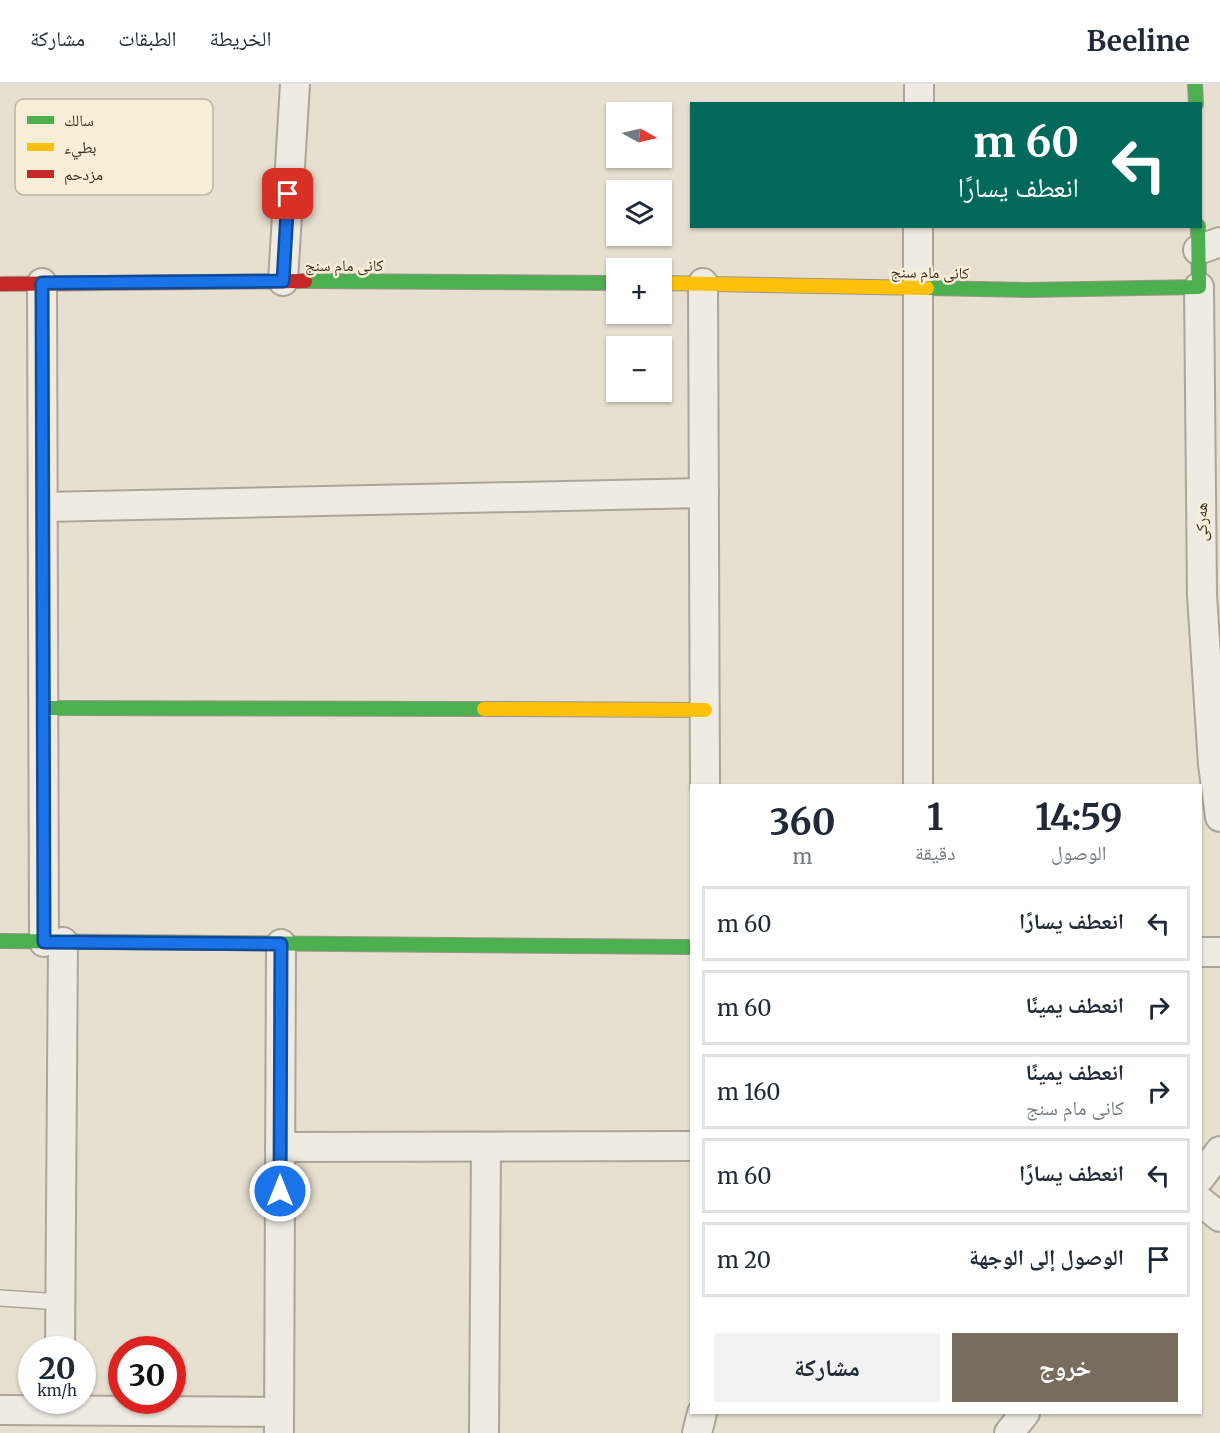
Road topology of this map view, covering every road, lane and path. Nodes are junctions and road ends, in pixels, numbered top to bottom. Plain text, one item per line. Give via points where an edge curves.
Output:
1 (295, 84) edge
2 (919, 84) edge
3 (1195, 84) edge
4 (919, 102) edge
5 (1196, 102) edge
6 (918, 228) edge
7 (1205, 240) edge
8 (283, 281) junction
9 (42, 283) junction
10 (606, 283) edge
11 (672, 283) edge
12 (703, 283) junction
13 (0, 284) edge
14 (1199, 286) junction
15 (917, 289) junction
16 (1211, 467) edge
17 (704, 493) junction
18 (43, 507) junction
19 (44, 708) junction
20 (705, 710) junction
21 (705, 784) edge
22 (918, 784) edge
23 (1220, 817) edge
24 (0, 941) edge
25 (54, 942) junction
26 (281, 944) junction
27 (690, 947) edge
28 (1202, 952) edge
29 (1220, 952) edge
30 (690, 1146) edge
31 (280, 1147) junction
32 (486, 1147) junction
33 (1220, 1151) edge
34 (1202, 1175) edge
35 (1202, 1203) edge
36 (1220, 1217) edge
37 (0, 1298) edge
38 (61, 1302) junction
39 (60, 1336) edge
40 (18, 1409) edge
41 (96, 1409) edge
42 (0, 1410) edge
43 (702, 1414) edge
44 (1024, 1414) edge
45 (279, 1422) edge
46 (484, 1433) edge
47 (697, 1433) edge
48 (1009, 1433) edge

1 - 8 street
2 - 4 street
3 - 5 street
6 - 15 street
7 - 14 street, هەرکی
8 - 9 street, کانی مام سنج
8 - 10 street, کانی مام سنج
9 - 13 street, کانی مام سنج
9 - 18 street
11 - 12 street, کانی مام سنج
12 - 15 street, کانی مام سنج
12 - 17 street
14 - 15 street, کانی مام سنج
14 - 16 street, هەرکی
15 - 22 street
16 - 23 street, هەرکی via 1202,595
17 - 18 street
17 - 20 street
18 - 19 street
19 - 20 street
19 - 25 street
20 - 21 street
24 - 25 street
25 - 26 street
25 - 38 street
26 - 27 street
26 - 31 street
28 - 29 street
30 - 32 street
31 - 32 street
31 - 45 street
32 - 46 street
33 - 34 street
35 - 36 street
37 - 38 lane
38 - 39 street
40 - 42 street
41 - 45 street
43 - 47 street
44 - 48 street

